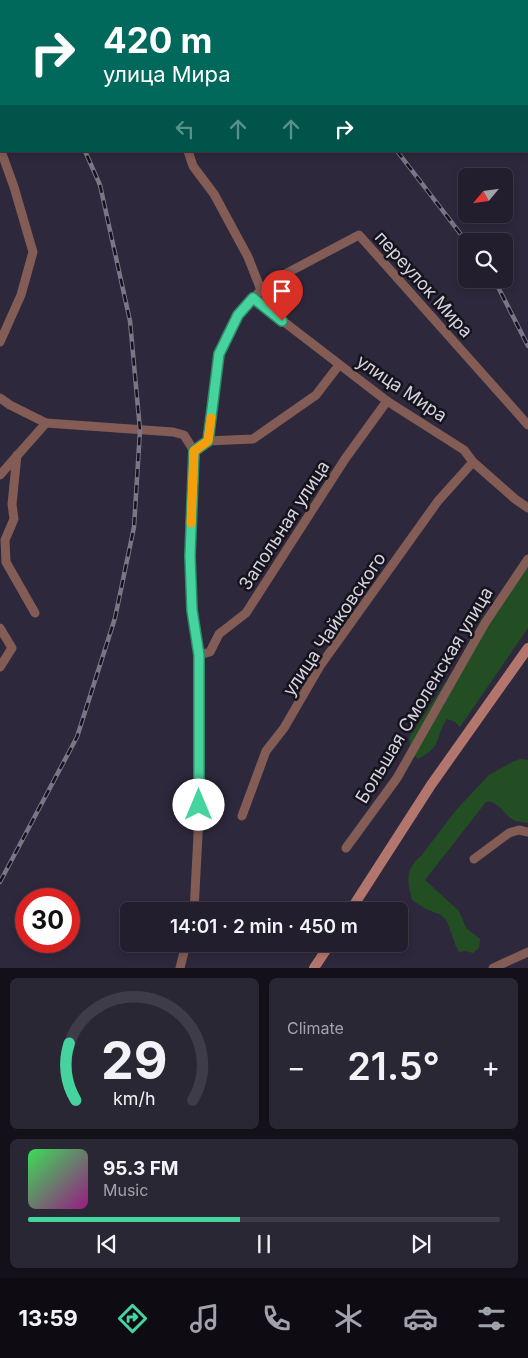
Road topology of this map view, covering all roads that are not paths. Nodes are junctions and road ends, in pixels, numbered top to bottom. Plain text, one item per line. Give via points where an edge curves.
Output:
1 (1, 152) edge
2 (188, 152) edge
3 (261, 290) junction
4 (253, 298) junction
5 (0, 342) edge
6 (340, 365) junction
7 (0, 398) edge
8 (388, 401) junction
9 (46, 423) junction
10 (528, 425) edge
11 (208, 441) junction
12 (194, 451) junction
13 (17, 455) junction
14 (473, 462) junction
15 (0, 475) edge
16 (528, 508) edge
17 (528, 559) edge
18 (35, 613) dead end
19 (0, 628) edge
20 (528, 648) edge
21 (199, 655) junction
22 (0, 667) edge
23 (242, 816) dead end
24 (528, 832) edge
25 (346, 848) dead end
26 (474, 859) dead end
27 (194, 902) edge
28 (356, 902) edge
29 (184, 952) edge
30 (325, 952) edge
31 (528, 952) edge
32 (180, 968) edge
33 (314, 968) edge
34 (493, 968) edge

1 - 5 street via 33,252 21,295
2 - 3 street via 193,166 214,194 248,257
3 - 4 street, переулок Мира
3 - 10 street, переулок Мира via 359,235
4 - 6 street, улица Мира
4 - 11 street, переулок Мира via 238,315 219,354
6 - 8 street, улица Мира
6 - 11 street via 316,395 253,439
7 - 9 street
8 - 14 street, улица Мира via 464,450
8 - 21 street, Запольная улица via 246,612 219,634 210,652
9 - 12 street via 173,432 184,435
9 - 13 street
11 - 12 street
12 - 21 street via 190,556 192,610
13 - 15 street
13 - 18 street via 12,504 14,519 5,540 6,562
14 - 16 street, улица Мира
14 - 23 street, улица Чайковского via 438,501 320,666 284,728 266,751
17 - 25 street, Большая Смоленская улица via 485,623 397,778
19 - 22 street via 12,648
20 - 28 main road via 431,784
21 - 27 street via 199,816
24 - 26 street via 509,833
29 - 32 street
30 - 33 main road
31 - 34 street

